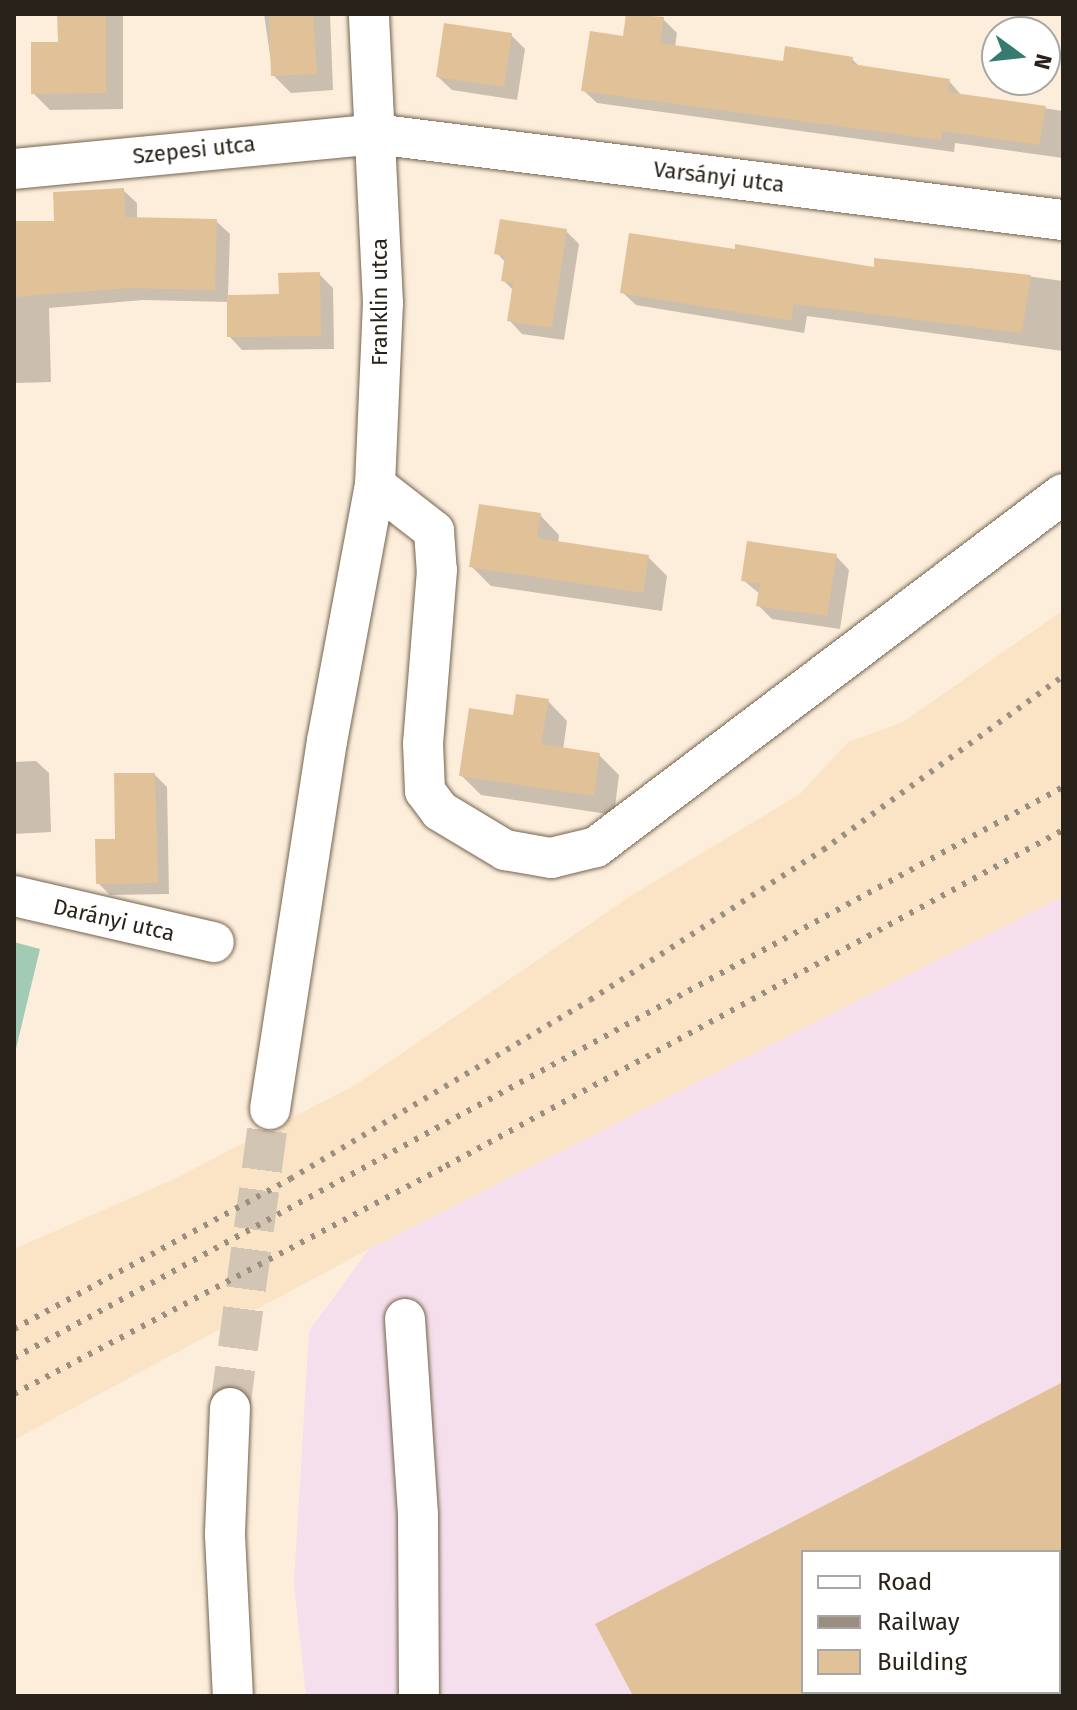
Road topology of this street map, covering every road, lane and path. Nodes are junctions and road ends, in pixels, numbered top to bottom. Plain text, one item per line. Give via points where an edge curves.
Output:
1 (369, 14) edge
2 (375, 134) junction
3 (14, 169) edge
4 (1063, 220) edge
5 (375, 485) junction
6 (1063, 494) edge
7 (14, 896) edge
8 (214, 942) dead end
9 (270, 1109) tunnel mouth
10 (405, 1319) dead end
11 (230, 1408) tunnel mouth
12 (233, 1696) edge
13 (419, 1696) edge

1 - 2 street, Franklin utca
2 - 3 street, Szepesi utca
2 - 4 street, Varsányi utca
2 - 5 street, Franklin utca via 383,303
5 - 6 street via 434,531 437,570 423,743 425,791 440,811 493,843 551,858 596,847
5 - 9 street, Franklin utca via 322,772
7 - 8 street, Darányi utca
10 - 13 street via 418,1515
11 - 12 street via 225,1535

